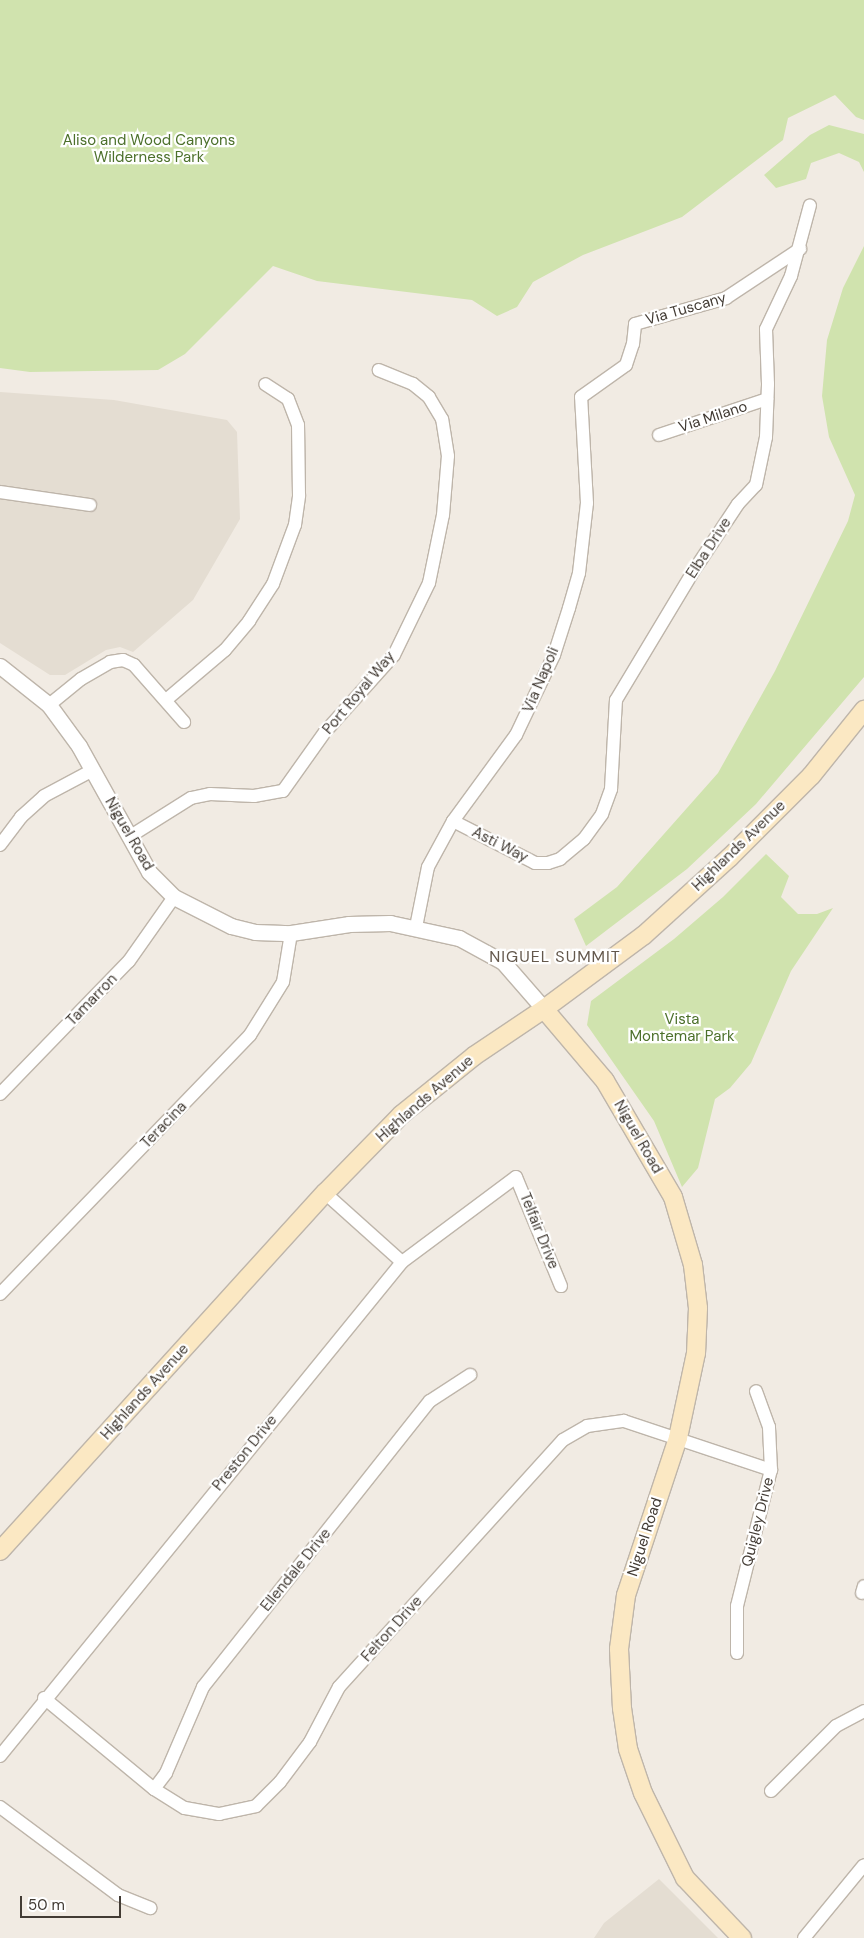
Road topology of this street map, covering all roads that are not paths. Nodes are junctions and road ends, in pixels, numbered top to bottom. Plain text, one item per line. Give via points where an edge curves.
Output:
1 (810, 205) dead end
2 (800, 249) junction
3 (379, 370) dead end
4 (265, 384) dead end
5 (767, 399) junction
6 (582, 406) joint
7 (659, 435) dead end
8 (0, 492) edge
9 (90, 505) dead end
10 (0, 666) edge
11 (166, 700) junction
12 (49, 704) junction
13 (864, 710) edge
14 (184, 722) dead end
15 (91, 771) junction
16 (453, 821) junction
17 (129, 837) junction
18 (0, 845) edge
19 (548, 863) joint
20 (174, 897) junction
21 (416, 927) junction
22 (290, 933) junction
23 (544, 1009) junction
24 (0, 1094) edge
25 (516, 1176) joint
26 (325, 1193) junction
27 (402, 1262) junction
28 (561, 1286) dead end
29 (0, 1294) edge
30 (470, 1375) dead end
31 (756, 1391) dead end
32 (678, 1438) junction
33 (771, 1470) junction
34 (0, 1551) edge
35 (737, 1653) dead end
36 (44, 1698) junction
37 (864, 1711) edge
38 (0, 1756) edge
39 (154, 1789) junction
40 (771, 1791) dead end
41 (0, 1808) edge
42 (864, 1865) edge
43 (151, 1908) dead end
44 (742, 1938) edge
45 (804, 1938) edge

1 - 2 street, Elba Drive
2 - 5 street, Elba Drive via 766,330
2 - 6 street, Via Tuscany via 726,298 635,324 626,365 581,397
3 - 17 street, Port Royal Way via 413,384 429,397 442,419 448,456 443,515 429,582 399,645 325,732 283,791 254,796 210,794 191,798
4 - 11 street via 288,400 298,426 299,495 295,525 273,584 249,621 225,650
5 - 7 street, Via Milano
5 - 19 street, Elba Drive via 763,460 756,485 738,504 691,575 616,700 611,788 602,814 584,839 560,859
6 - 16 street, Via Napoli via 587,503 579,573 566,618 550,664 516,735
8 - 9 street
10 - 12 street, Niguel Road
11 - 12 street via 134,665 123,660 110,662 81,679
11 - 14 street
12 - 15 street, Niguel Road via 79,746
13 - 23 main road, Highlands Avenue via 811,776 729,858 644,935
15 - 17 street, Niguel Road
15 - 18 street via 44,796 21,817
16 - 19 street, Asti Way via 535,863
16 - 21 street, Via Napoli via 428,867
17 - 20 street, Niguel Road via 149,872
20 - 22 street, Niguel Road via 230,926 255,932
20 - 24 street, Tamarron via 129,961
21 - 22 street, Niguel Road via 390,923 349,924
21 - 23 street, Niguel Road via 459,938 503,962
22 - 29 street, Teracina via 283,982 250,1035
23 - 26 main road, Highlands Avenue via 474,1056 401,1116
23 - 32 main road, Niguel Road via 605,1081 673,1197 693,1265 698,1308 696,1353
25 - 27 street, Preston Drive
25 - 28 street, Telfair Drive
26 - 27 street
26 - 34 main road, Highlands Avenue
27 - 36 street, Preston Drive
30 - 39 street, Ellendale Drive via 430,1401 203,1687 166,1774
31 - 33 street, Quigley Drive via 769,1427
32 - 33 street, Felton Drive
32 - 39 street, Felton Drive via 624,1422 587,1426 563,1440 340,1687 310,1742 280,1782 256,1806 219,1814 184,1808
32 - 44 main road, Niguel Road via 626,1595 619,1649 625,1727 628,1749 643,1793 686,1878
33 - 35 street, Quigley Drive via 737,1606
36 - 38 street, Preston Drive
36 - 39 street, Felton Drive
37 - 40 street via 836,1726
41 - 43 street via 118,1895
42 - 45 street

